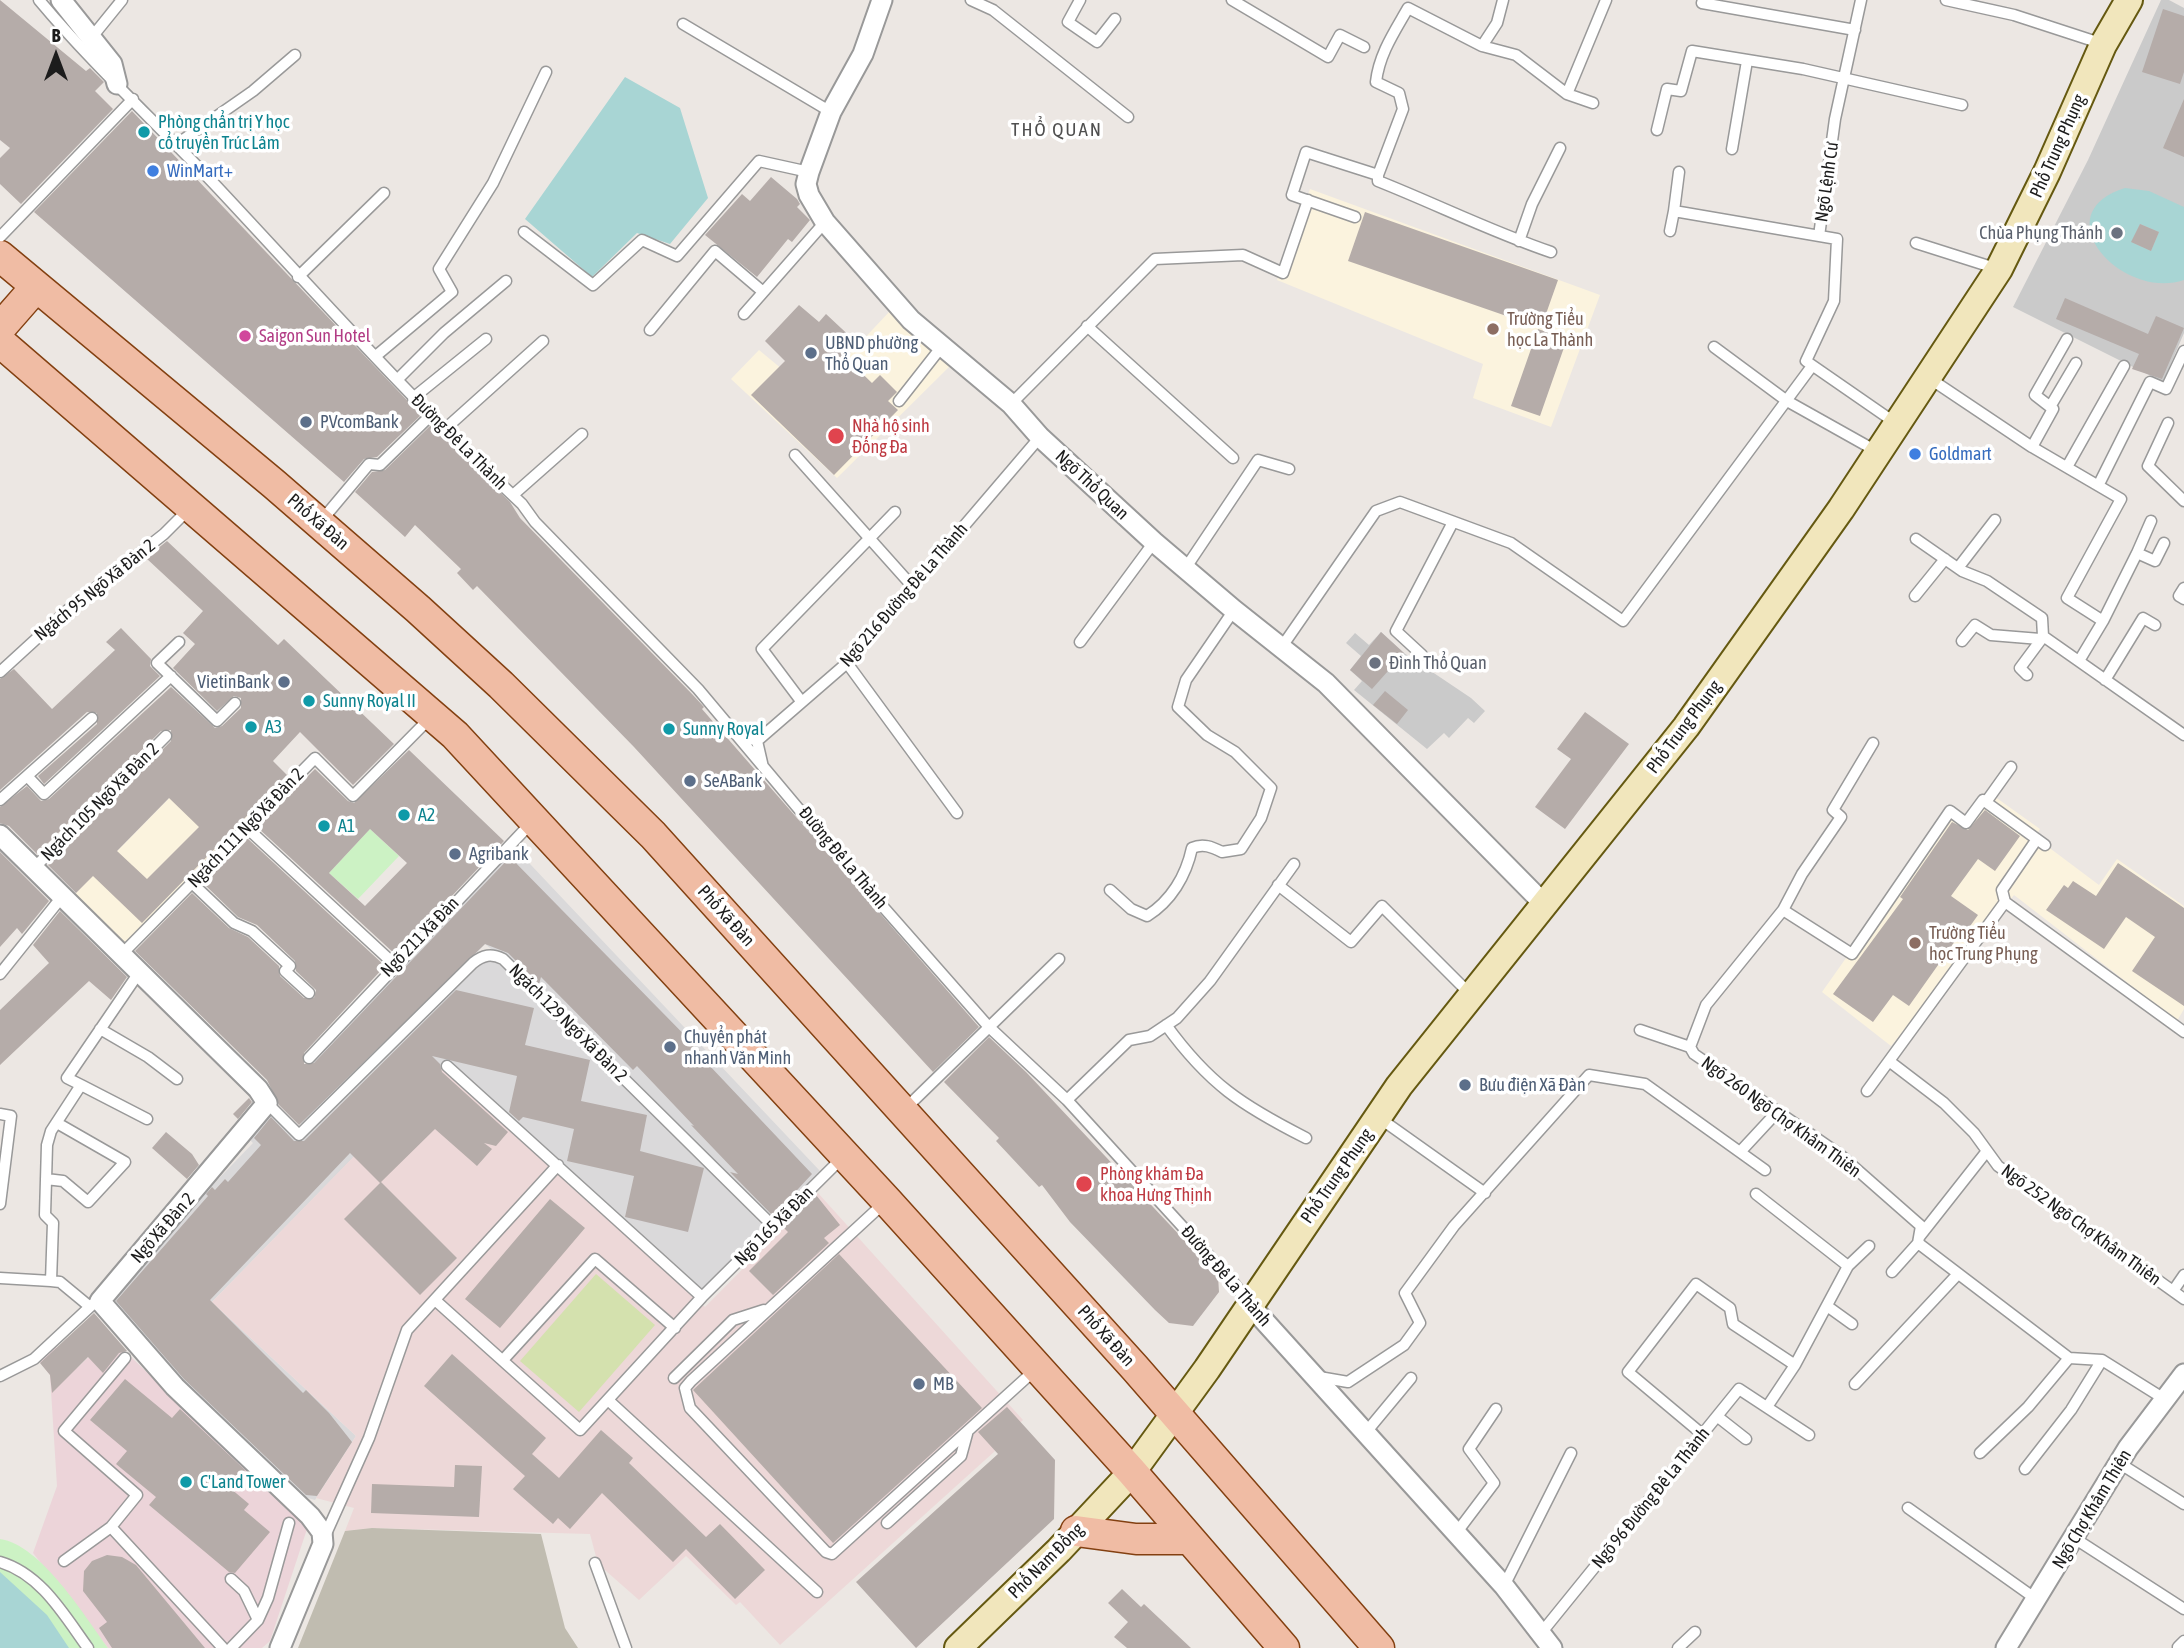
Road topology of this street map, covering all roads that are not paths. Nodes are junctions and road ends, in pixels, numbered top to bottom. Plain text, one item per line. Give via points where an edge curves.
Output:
1 (39, 0) edge
2 (61, 0) edge
3 (122, 0) edge
4 (882, 0) edge
5 (971, 0) edge
6 (1080, 0) edge
7 (1231, 0) edge
8 (1503, 0) edge
9 (1606, 0) edge
10 (1703, 0) edge
11 (1861, 0) edge
12 (1946, 0) edge
13 (2129, 0) edge
14 (1115, 19) dead end
15 (682, 24) dead end
16 (1855, 30) junction
17 (92, 37) junction
18 (2103, 44) junction
19 (1482, 46) junction
20 (1364, 47) dead end
21 (295, 55) dead end
22 (1747, 61) junction
23 (546, 72) dead end
24 (1844, 80) junction
25 (117, 84) junction
26 (1567, 94) junction
27 (133, 99) junction
28 (1593, 103) dead end
29 (1962, 105) dead end
30 (831, 111) junction
31 (1128, 117) dead end
32 (1657, 130) dead end
33 (177, 144) junction
34 (1560, 148) dead end
35 (1732, 149) dead end
36 (809, 172) junction
37 (1679, 172) dead end
38 (1378, 175) junction
39 (384, 192) dead end
40 (1308, 200) junction
41 (1674, 211) junction
42 (1356, 217) dead end
43 (825, 222) junction
44 (1670, 231) dead end
45 (524, 232) dead end
46 (1819, 236) junction
47 (0, 237) edge
48 (1519, 241) junction
49 (1916, 243) dead end
50 (1551, 253) dead end
51 (0, 256) edge
52 (1999, 269) junction
53 (298, 277) junction
54 (506, 281) dead end
55 (35, 288) junction
56 (762, 291) junction
57 (744, 314) dead end
58 (1087, 326) junction
59 (0, 328) edge
60 (650, 330) dead end
61 (486, 339) dead end
62 (2067, 340) dead end
63 (543, 341) dead end
64 (0, 342) edge
65 (943, 345) junction
66 (1714, 347) dead end
67 (2184, 351) edge
68 (377, 355) junction
69 (2076, 363) dead end
70 (1812, 366) junction
71 (2124, 366) dead end
72 (1927, 377) dead end
73 (398, 379) junction
74 (413, 398) junction
75 (899, 401) dead end
76 (1787, 401) junction
77 (1011, 404) junction
78 (2050, 407) junction
79 (431, 415) junction
80 (2168, 423) dead end
81 (1897, 424) junction
82 (445, 429) junction
83 (582, 434) dead end
84 (1040, 437) junction
85 (2032, 447) junction
86 (1878, 452) junction
87 (795, 455) dead end
88 (1233, 458) dead end
89 (2067, 467) junction
90 (1289, 470) dead end
91 (2099, 484) junction
92 (513, 495) junction
93 (2184, 501) edge
94 (189, 509) junction
95 (895, 512) dead end
96 (1995, 520) dead end
97 (2151, 521) dead end
98 (1453, 522) junction
99 (319, 523) junction
100 (869, 538) junction
101 (1916, 539) dead end
102 (1154, 541) junction
103 (2165, 544) dead end
104 (2137, 553) junction
105 (1945, 559) junction
106 (1958, 568) junction
107 (1185, 569) junction
108 (914, 587) junction
109 (2184, 588) edge
110 (1915, 596) dead end
111 (2184, 599) edge
112 (1234, 610) junction
113 (2104, 621) junction
114 (2155, 625) dead end
115 (2042, 638) junction
116 (1962, 641) dead end
117 (180, 642) dead end
118 (1080, 642) dead end
119 (1281, 648) junction
120 (1422, 655) dead end
121 (2079, 661) junction
122 (847, 663) junction
123 (0, 672) edge
124 (2027, 675) dead end
125 (171, 676) junction
126 (2105, 680) junction
127 (801, 701) junction
128 (235, 703) dead end
129 (432, 716) junction
130 (92, 718) dead end
131 (732, 732) junction
132 (166, 736) dead end
133 (2184, 736) edge
134 (757, 741) junction
135 (1873, 743) dead end
136 (763, 767) junction
137 (2011, 768) dead end
138 (28, 777) junction
139 (0, 800) edge
140 (1986, 802) junction
141 (957, 813) dead end
142 (535, 818) junction
143 (247, 828) junction
144 (0, 835) edge
145 (1294, 864) dead end
146 (33, 869) junction
147 (193, 884) junction
148 (1278, 885) junction
149 (1110, 890) dead end
150 (61, 898) junction
151 (2005, 902) junction
152 (1545, 904) junction
153 (1783, 910) junction
154 (120, 956) junction
155 (1059, 959) dead end
156 (394, 964) junction
157 (0, 974) edge
158 (138, 974) junction
159 (309, 993) dead end
160 (1472, 995) junction
161 (1167, 1025) junction
162 (989, 1026) junction
163 (100, 1029) junction
164 (1640, 1030) dead end
165 (2184, 1032) edge
166 (1690, 1047) junction
167 (309, 1058) dead end
168 (1889, 1061) junction
169 (447, 1066) dead end
170 (177, 1079) dead end
171 (81, 1085) junction
172 (1867, 1091) dead end
173 (1067, 1100) junction
174 (267, 1103) junction
175 (903, 1111) junction
176 (1778, 1111) junction
177 (0, 1114) edge
178 (1378, 1116) junction
179 (147, 1119) dead end
180 (57, 1123) junction
181 (1306, 1138) dead end
182 (1987, 1151) junction
183 (1741, 1152) junction
184 (845, 1155) junction
185 (558, 1165) junction
186 (1765, 1170) dead end
187 (46, 1179) junction
188 (1485, 1193) junction
189 (1756, 1194) dead end
190 (887, 1201) junction
191 (0, 1204) edge
192 (773, 1226) junction
193 (1919, 1240) junction
194 (1869, 1246) dead end
195 (1848, 1266) junction
196 (1892, 1272) dead end
197 (1957, 1275) junction
198 (2184, 1275) edge
199 (0, 1278) edge
200 (51, 1281) junction
201 (2173, 1292) junction
202 (702, 1297) junction
203 (2184, 1299) edge
204 (435, 1300) junction
205 (95, 1303) junction
206 (1249, 1304) junction
207 (1826, 1306) junction
208 (769, 1308) junction
209 (1852, 1324) dead end
210 (675, 1328) junction
211 (2069, 1358) junction
212 (125, 1359) dead end
213 (503, 1360) junction
214 (2102, 1360) junction
215 (1795, 1365) junction
216 (1036, 1369) junction
217 (2184, 1374) edge
218 (0, 1376) edge
219 (1318, 1377) junction
220 (674, 1378) dead end
221 (1411, 1378) dead end
222 (1855, 1384) dead end
223 (608, 1400) junction
224 (2166, 1400) junction
225 (1767, 1407) junction
226 (1496, 1409) dead end
227 (1174, 1413) junction
228 (1718, 1417) junction
229 (1367, 1430) junction
230 (967, 1432) junction
231 (1702, 1434) junction
232 (1809, 1435) dead end
233 (1746, 1439) dead end
234 (1571, 1453) dead end
235 (1980, 1453) dead end
236 (2119, 1463) junction
237 (2025, 1469) dead end
238 (1132, 1472) junction
239 (2184, 1504) edge
240 (1908, 1508) dead end
241 (289, 1523) dead end
242 (887, 1523) dead end
243 (111, 1527) junction
244 (1076, 1531) junction
245 (1457, 1532) junction
246 (2074, 1538) junction
247 (324, 1539) junction
248 (1188, 1539) junction
249 (64, 1561) dead end
250 (0, 1562) edge
251 (595, 1563) dead end
252 (231, 1578) dead end
253 (1504, 1586) junction
254 (817, 1592) dead end
255 (2037, 1599) junction
256 (2184, 1609) edge
257 (258, 1620) junction
258 (1695, 1632) dead end
259 (1547, 1640) edge
260 (88, 1648) edge
261 (223, 1648) edge
262 (231, 1648) edge
263 (280, 1648) edge
264 (626, 1648) edge
265 (958, 1648) edge
266 (1284, 1648) edge
267 (1379, 1648) edge
268 (1678, 1648) edge
269 (2006, 1648) edge

1 - 25 lane, Đường Đê La Thành
2 - 17 street, Đường Đê La Thành
3 - 17 lane
4 - 30 street, Ngõ Thổ Quan via 863,54
5 - 31 lane via 993,10
6 - 14 lane via 1068,22 1097,42
7 - 20 lane via 1328,57 1340,35
8 - 19 lane via 1497,23
9 - 26 lane
10 - 16 lane
11 - 16 lane, Ngõ Lệnh Cư
12 - 18 lane via 2014,15
13 - 18 street, Phố Trung Phụng
15 - 30 lane
16 - 24 lane, Ngõ Lệnh Cư
17 - 25 street, Đường Đê La Thành via 112,64
18 - 52 street, Phố Trung Phụng
19 - 26 lane via 1516,55
19 - 38 lane via 1408,8 1383,52 1376,82 1398,93 1403,109
21 - 33 lane
22 - 24 lane
22 - 32 lane via 1692,51 1681,91 1667,89
22 - 35 lane
23 - 68 lane via 493,183 439,269 452,292
24 - 29 lane
24 - 46 lane, Ngõ Lệnh Cư
25 - 27 lane, Đường Đê La Thành
26 - 28 lane
27 - 33 lane, Đường Đê La Thành
27 - 47 lane
30 - 36 street, Ngõ Thổ Quan
33 - 53 lane, Đường Đê La Thành
34 - 48 lane
36 - 43 street, Ngõ Thổ Quan via 809,195
36 - 45 lane via 759,161 677,256 642,240 593,285
37 - 41 lane
38 - 40 lane via 1306,152 1292,195
38 - 48 lane via 1378,181
39 - 53 lane
40 - 42 lane
40 - 58 lane via 1283,273 1243,255 1155,259
41 - 44 lane
41 - 46 lane
43 - 56 lane
43 - 65 street, Ngõ Thổ Quan via 911,320
46 - 70 lane, Ngõ Lệnh Cư via 1837,239 1833,301 1806,361
48 - 50 lane
49 - 52 lane
51 - 55 main road, Phố Xã Đàn
52 - 81 street, Phố Trung Phụng
53 - 68 lane, Đường Đê La Thành
54 - 73 lane
55 - 59 main road
55 - 99 main road, Phố Xã Đàn
56 - 57 lane
56 - 60 lane via 715,251
58 - 77 lane
58 - 88 lane
61 - 74 lane
62 - 78 lane via 2035,396
63 - 82 lane
64 - 94 main road
65 - 75 lane
65 - 77 street, Ngõ Thổ Quan
66 - 76 lane
67 - 91 lane via 2166,389 2150,382
68 - 73 lane, Đường Đê La Thành
69 - 78 lane
70 - 76 lane
70 - 81 lane
71 - 89 lane
72 - 85 lane
73 - 74 lane, Đường Đê La Thành
74 - 79 lane, Đường Đê La Thành
76 - 86 lane
76 - 98 lane via 1623,621 1511,543
77 - 84 street, Ngõ Thổ Quan
78 - 85 lane via 2053,409
79 - 82 lane, Đường Đê La Thành
79 - 99 lane via 380,465 369,464
80 - 93 lane via 2148,466
81 - 86 street, Phố Trung Phụng
82 - 92 lane, Đường Đê La Thành
83 - 92 lane
84 - 102 street, Ngõ Thổ Quan
84 - 108 lane, Ngõ 216 Đường Đê La Thành
85 - 89 lane
86 - 152 street, Phố Trung Phụng via 1686,727
87 - 100 lane
89 - 91 lane
90 - 107 lane via 1258,460
91 - 113 lane via 2121,499 2067,598
92 - 131 lane, Đường Đê La Thành via 646,633
94 - 123 lane, Ngách 95 Ngõ Xã Đàn 2
94 - 129 main road via 318,614
95 - 100 lane
96 - 106 lane
97 - 104 lane
98 - 119 lane via 1400,502 1376,511
98 - 120 lane via 1396,631
99 - 175 main road, Phố Xã Đàn via 501,685 644,826
100 - 108 lane
100 - 127 lane via 762,649
101 - 105 lane
102 - 107 street, Ngõ Thổ Quan
102 - 118 lane
103 - 104 lane via 2155,562
104 - 113 lane
105 - 106 lane
105 - 110 lane
106 - 115 lane via 1987,581 2042,618
107 - 112 street, Ngõ Thổ Quan
108 - 122 lane, Ngõ 216 Đường Đê La Thành
109 - 111 lane via 2179,596
112 - 119 street, Ngõ Thổ Quan
112 - 149 lane via 1186,680 1178,707 1207,735 1235,752 1271,788 1261,818 1241,849 1192,848 1164,905 1147,916
113 - 121 lane
114 - 126 lane via 2143,618
115 - 116 lane via 1991,635 1975,625
115 - 121 lane
115 - 124 lane via 2020,668
117 - 125 lane via 157,663
119 - 152 street, Ngõ Thổ Quan via 1326,683
121 - 126 lane
122 - 127 lane, Ngõ 216 Đường Đê La Thành
122 - 141 lane
125 - 128 lane via 217,721
125 - 138 lane via 44,794
126 - 133 lane
127 - 134 lane, Ngõ 216 Đường Đê La Thành
129 - 142 main road
129 - 143 lane, Ngách 111 Ngõ Xã Đàn 2 via 354,796 315,758
130 - 138 lane
131 - 134 lane
131 - 136 lane, Đường Đê La Thành
132 - 146 lane, Ngách 105 Ngõ Xã Đàn 2
134 - 136 lane
135 - 153 lane, Ngõ 260 Ngõ Chợ Khâm Thiên via 1833,810 1841,817
136 - 162 lane, Đường Đê La Thành
137 - 140 lane
138 - 139 lane
140 - 151 lane via 2041,842 2002,890
140 - 153 lane via 1983,800 1966,823 1951,811 1852,954
142 - 156 lane, Ngõ 211 Xã Đàn
142 - 184 main road
143 - 147 lane, Ngách 111 Ngõ Xã Đàn 2
143 - 156 lane
144 - 146 street
145 - 148 lane
146 - 150 street
147 - 154 lane, Ngách 111 Ngõ Xã Đàn 2
147 - 159 lane via 290,966 285,971
148 - 160 lane via 1351,942 1382,906
148 - 161 lane via 1210,981
150 - 154 street
150 - 157 lane
151 - 165 lane
151 - 168 lane
152 - 160 street, Phố Trung Phụng
153 - 166 lane, Ngõ 260 Ngõ Chợ Khâm Thiên via 1706,1005
154 - 158 street
155 - 162 lane
156 - 167 lane, Ngõ 211 Xã Đàn
158 - 163 lane
158 - 174 street via 258,1089
160 - 178 street, Phố Trung Phụng
161 - 173 lane via 1150,1036 1129,1040
161 - 181 lane via 1195,1064 1227,1093
162 - 173 lane, Đường Đê La Thành
162 - 175 lane
163 - 170 lane
163 - 171 lane via 67,1078
164 - 166 lane
166 - 176 lane, Ngõ 260 Ngõ Chợ Khâm Thiên
168 - 172 lane
168 - 182 lane, Ngõ 252 Ngõ Chợ Khâm Thiên via 1944,1103
169 - 185 lane
171 - 179 lane
171 - 180 lane
173 - 206 lane, Đường Đê La Thành
174 - 192 lane, Ngách 129 Ngõ Xã Đàn 2 via 299,1135 473,962 496,955
174 - 205 street, Ngõ Xã Đàn 2
175 - 227 main road, Phố Xã Đàn
176 - 183 lane
176 - 193 lane, Ngõ 260 Ngõ Chợ Khâm Thiên via 1848,1162 1921,1226
177 - 191 lane via 11,1116
178 - 188 lane
178 - 206 street, Phố Trung Phụng
180 - 187 lane via 47,1145
180 - 187 lane via 125,1162 88,1202 62,1181
182 - 193 lane
182 - 201 lane, Ngõ 252 Ngõ Chợ Khâm Thiên via 1998,1166
183 - 186 lane
183 - 188 lane via 1645,1084 1595,1074 1584,1079
184 - 190 main road
184 - 192 lane, Ngõ 165 Xã Đàn
185 - 202 lane
185 - 204 lane
187 - 200 lane via 45,1215 53,1223
188 - 219 lane via 1454,1226 1405,1293 1420,1323 1404,1345 1348,1382
189 - 195 lane
190 - 208 lane
190 - 216 main road
192 - 202 lane, Ngõ 165 Xã Đàn
193 - 196 lane
193 - 197 lane, Ngõ 260 Ngõ Chợ Khâm Thiên
194 - 195 lane
195 - 207 lane
197 - 211 lane, Ngõ 260 Ngõ Chợ Khâm Thiên
197 - 222 lane
198 - 201 lane
199 - 200 lane
200 - 205 lane
201 - 203 lane, Ngõ 252 Ngõ Chợ Khâm Thiên
202 - 210 lane, Ngõ 165 Xã Đàn
204 - 213 lane
204 - 247 lane via 407,1330 369,1438
205 - 218 lane via 34,1359
205 - 247 street via 310,1516
206 - 219 street, Đường Đê La Thành
206 - 227 street, Phố Trung Phụng
207 - 209 lane
207 - 215 lane
208 - 220 lane via 733,1320
208 - 230 lane via 691,1381 685,1397 690,1408 826,1552 839,1550
210 - 213 lane via 595,1259
210 - 223 lane, Ngõ 165 Xã Đàn
211 - 214 lane
211 - 235 lane via 2028,1407
212 - 243 lane via 64,1430 137,1495
213 - 223 lane, Ngõ 165 Xã Đàn via 580,1430
214 - 224 lane
214 - 237 lane via 2071,1410
215 - 225 lane
215 - 231 lane via 1733,1324 1730,1308 1696,1284 1628,1372
216 - 230 lane
216 - 238 main road
217 - 224 street, Ngõ Chợ Khâm Thiên
219 - 229 street, Đường Đê La Thành
221 - 229 lane
223 - 254 lane
224 - 236 street, Ngõ Chợ Khâm Thiên
225 - 228 lane, Ngõ 96 Đường Đê La Thành via 1739,1389
225 - 232 lane, Ngõ 96 Đường Đê La Thành
226 - 245 lane via 1469,1449 1494,1483
227 - 238 street, Phố Nam Đồng
227 - 267 main road, Phố Xã Đàn
228 - 231 lane, Ngõ 96 Đường Đê La Thành
228 - 233 lane
229 - 245 street, Đường Đê La Thành
230 - 242 lane via 961,1456
231 - 259 lane, Ngõ 96 Đường Đê La Thành
234 - 253 lane
236 - 239 lane
236 - 246 street, Ngõ Chợ Khâm Thiên
238 - 244 street, Phố Nam Đồng
238 - 248 main road
240 - 255 lane
241 - 257 lane
243 - 249 lane
243 - 261 lane
244 - 248 main road via 1136,1539
244 - 265 street, Phố Nam Đồng
245 - 253 street, Đường Đê La Thành
246 - 255 street, Ngõ Chợ Khâm Thiên
246 - 256 lane
247 - 263 street
248 - 266 main road
250 - 260 lane via 32,1577
251 - 264 lane
252 - 257 lane via 244,1591
253 - 259 street, Đường Đê La Thành
255 - 269 street, Ngõ Chợ Khâm Thiên
257 - 262 lane
258 - 268 lane

